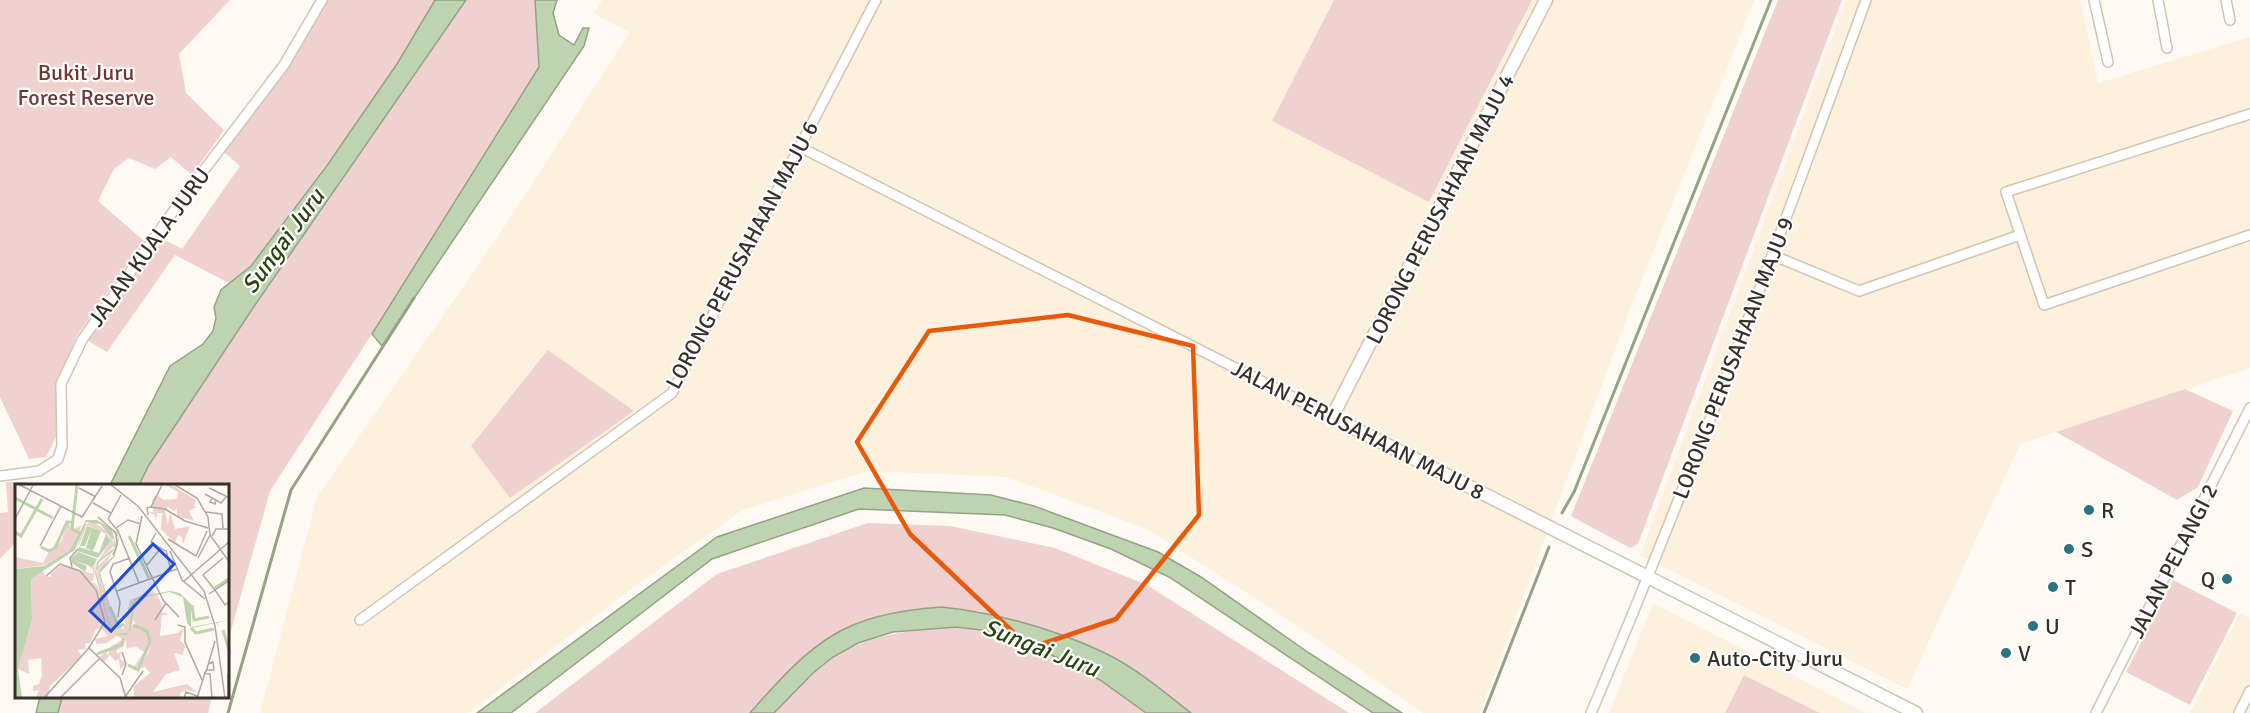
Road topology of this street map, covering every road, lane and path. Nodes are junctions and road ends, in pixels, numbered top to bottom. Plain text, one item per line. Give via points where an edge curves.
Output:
1 (322, 0) edge
2 (876, 0) edge
3 (1546, 0) edge
4 (1866, 0) edge
5 (2094, 0) edge
6 (2157, 0) edge
7 (2226, 0) edge
8 (2230, 20) dead end
9 (2167, 48) dead end
10 (2108, 62) dead end
11 (2250, 114) edge
12 (800, 147) junction
13 (2020, 235) junction
14 (2250, 235) edge
15 (1772, 255) junction
16 (2250, 408) edge
17 (1332, 417) junction
18 (0, 476) edge
19 (1649, 578) junction
20 (360, 620) dead end
21 (2250, 691) edge
22 (1591, 713) edge
23 (1916, 713) edge
24 (2096, 713) edge
25 (2239, 713) edge

1 - 18 street, JALAN KUALA JURU via 284,65 82,340 61,384 62,446 58,459 39,471
2 - 12 street, LORONG PERUSAHAAN MAJU 6
3 - 17 street, LORONG PERUSAHAAN MAJU 4
4 - 15 street, LORONG PERUSAHAAN MAJU 9
5 - 10 street
6 - 9 street
7 - 8 street
11 - 13 street via 2006,192
12 - 17 street, JALAN PERUSAHAAN MAJU 8
12 - 20 street, LORONG PERUSAHAAN MAJU 6 via 672,393
13 - 14 street via 2044,304
13 - 15 street via 1860,291
15 - 19 street, LORONG PERUSAHAAN MAJU 9
16 - 24 street, JALAN PELANGI 2
17 - 19 street, JALAN PERUSAHAAN MAJU 8
19 - 22 street, LORONG PERUSAHAAN MAJU 9
19 - 23 street, JALAN PERUSAHAAN MAJU 8
21 - 25 street

